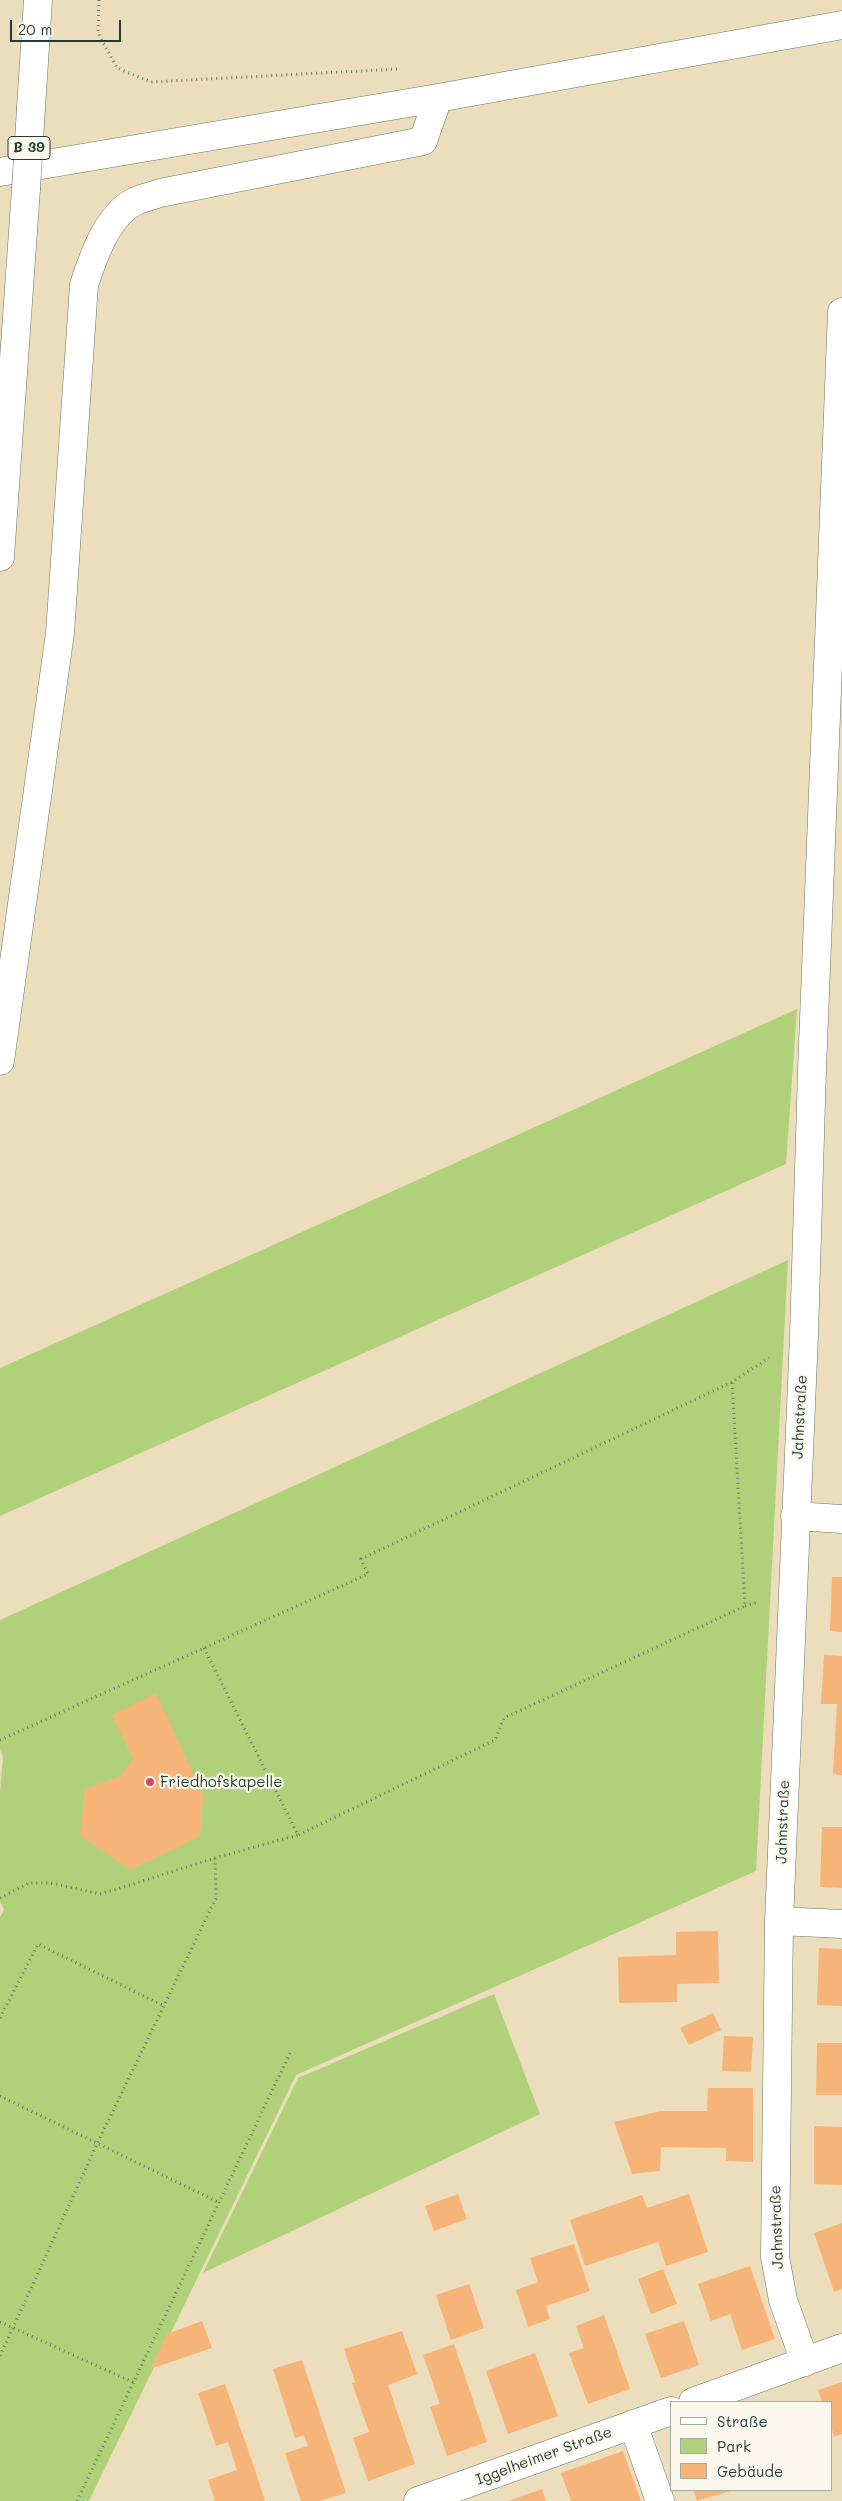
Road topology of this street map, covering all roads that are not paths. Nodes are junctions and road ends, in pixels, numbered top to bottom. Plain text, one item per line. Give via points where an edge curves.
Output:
1 (38, 0) edge
2 (842, 25) edge
3 (438, 98) junction
4 (0, 172) edge
5 (842, 312) edge
6 (0, 557) edge
7 (0, 1061) edge
8 (795, 1516) junction
9 (842, 1519) edge
10 (779, 1921) junction
11 (842, 1924) edge
12 (842, 2348) edge
13 (804, 2362) junction
14 (697, 2401) edge
15 (670, 2410) edge
16 (634, 2424) junction
17 (418, 2501) edge
18 (660, 2501) edge

1 - 6 street, B 39, bridge
2 - 3 street
3 - 4 street
3 - 7 street via 423,141 133,202 111,223 95,252 84,284 60,633
5 - 8 street, Jahnstraße
8 - 9 street
8 - 10 street, Jahnstraße
10 - 11 street
10 - 13 street, Jahnstraße via 775,2257 783,2300
12 - 13 street
13 - 14 street
15 - 16 street, Iggelheimer Straße
16 - 17 street, Iggelheimer Straße
16 - 18 street

